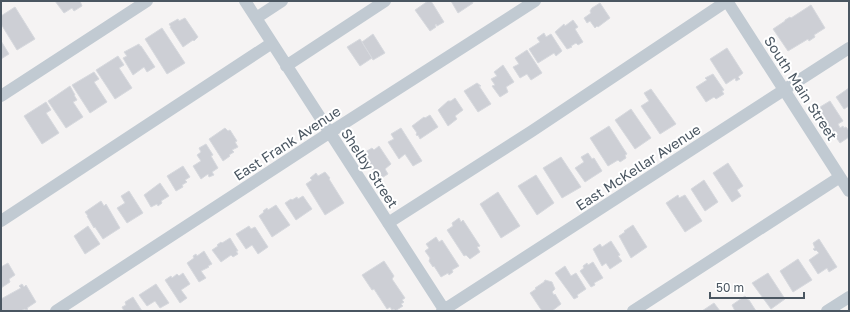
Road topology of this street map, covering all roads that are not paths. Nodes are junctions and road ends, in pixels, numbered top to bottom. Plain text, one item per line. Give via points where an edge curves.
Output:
1 (147, 1) edge
2 (245, 1) edge
3 (282, 1) edge
4 (385, 1) edge
5 (535, 1) edge
6 (727, 1) edge
7 (256, 18) junction
8 (272, 43) junction
9 (849, 48) edge
10 (286, 66) junction
11 (785, 90) junction
12 (1, 96) edge
13 (329, 132) junction
14 (840, 177) junction
15 (849, 191) edge
16 (1, 221) edge
17 (388, 223) junction
18 (849, 297) edge
19 (56, 311) edge
20 (443, 311) edge
21 (633, 311) edge
22 (827, 311) edge

1 - 12 street
2 - 7 street, Shelby Street
3 - 7 street
4 - 10 street
5 - 13 street, East Frank Avenue
6 - 11 street, South Main Street
6 - 17 street
7 - 8 street, Shelby Street
8 - 10 street, Shelby Street
8 - 16 street
9 - 11 street, East McKellar Avenue
10 - 13 street, Shelby Street
11 - 14 street, South Main Street
11 - 20 street, East McKellar Avenue
13 - 17 street, Shelby Street
13 - 19 street, East Frank Avenue
14 - 15 street, South Main Street
14 - 21 street
17 - 20 street, Shelby Street
18 - 22 street

